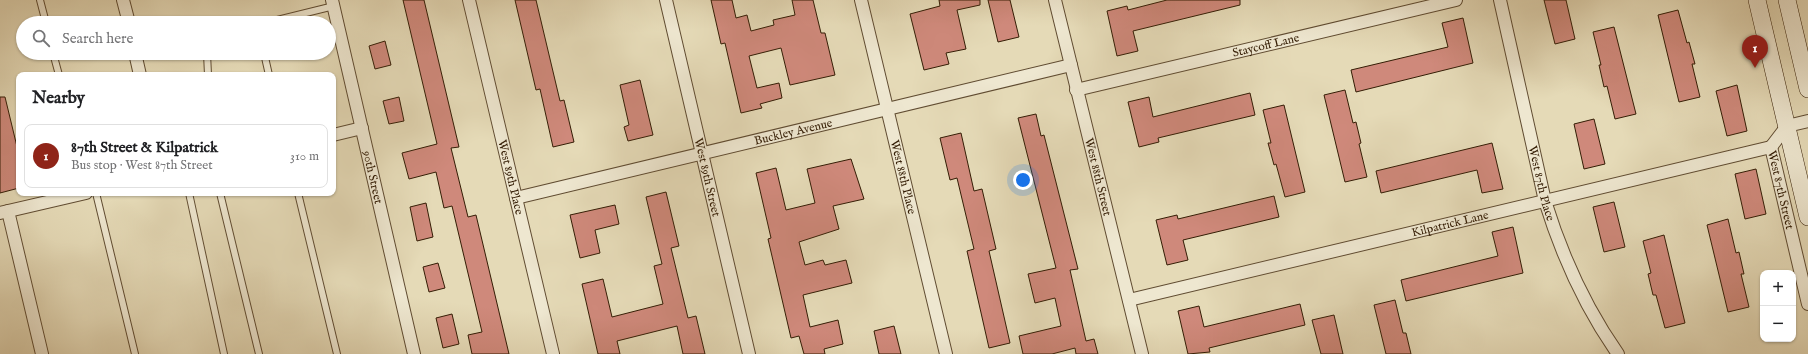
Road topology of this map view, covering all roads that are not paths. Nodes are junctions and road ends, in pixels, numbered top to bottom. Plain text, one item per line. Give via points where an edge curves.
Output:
1 (40, 0) edge
2 (123, 0) edge
3 (469, 0) edge
4 (666, 0) edge
5 (861, 0) edge
6 (1055, 0) edge
7 (1456, 0) edge
8 (1500, 0) edge
9 (1757, 0) edge
10 (1787, 0) edge
11 (333, 3) edge
12 (44, 16) edge
13 (127, 16) edge
14 (289, 16) edge
15 (55, 60) edge
16 (137, 60) edge
17 (207, 60) edge
18 (266, 60) edge
19 (1070, 65) junction
20 (58, 72) edge
21 (139, 72) edge
22 (208, 72) edge
23 (268, 72) edge
24 (1808, 89) edge
25 (1076, 90) junction
26 (886, 109) junction
27 (1808, 121) edge
28 (1787, 126) junction
29 (362, 128) junction
30 (336, 134) edge
31 (1771, 146) junction
32 (702, 153) junction
33 (73, 196) edge
34 (97, 196) edge
35 (190, 196) edge
36 (221, 196) edge
37 (299, 196) edge
38 (516, 198) junction
39 (1545, 200) junction
40 (4, 212) edge
41 (1808, 216) edge
42 (1129, 300) junction
43 (1808, 304) edge
44 (42, 354) edge
45 (135, 354) edge
46 (224, 354) edge
47 (259, 354) edge
48 (337, 354) edge
49 (414, 354) edge
50 (553, 354) edge
51 (749, 354) edge
52 (946, 354) edge
53 (1142, 354) edge
54 (1618, 354) edge

1 - 12 lane
2 - 13 street
3 - 38 street, West 89th Place
4 - 32 street, West 89th Street
5 - 26 street, West 88th Place
6 - 19 street, West 88th Street
7 - 25 street, Staycoff Lane
8 - 39 street, West 87th Place
9 - 28 main road, West 87th Street
10 - 24 main road
11 - 14 lane
11 - 29 street, 90th Street
15 - 20 lane
16 - 21 street
17 - 22 lane
18 - 23 lane
19 - 25 street, West 88th Street
19 - 26 street, Buckley Avenue
25 - 42 street, West 88th Street
26 - 32 street, Buckley Avenue
26 - 52 street, West 88th Place
27 - 28 street
28 - 31 street, West 87th Street
28 - 41 main road, West 87th Street
29 - 30 street
29 - 49 street, 90th Street
31 - 39 street, Kilpatrick Lane
31 - 43 street, West 87th Street
32 - 38 street, Buckley Avenue
32 - 51 street, West 89th Street
33 - 40 street
34 - 45 lane
35 - 46 lane
36 - 47 lane
37 - 48 lane
38 - 50 street, West 89th Place
39 - 42 street, Kilpatrick Lane
39 - 54 street, West 87th Place via 1576,283
40 - 44 street
42 - 53 street, West 88th Street

